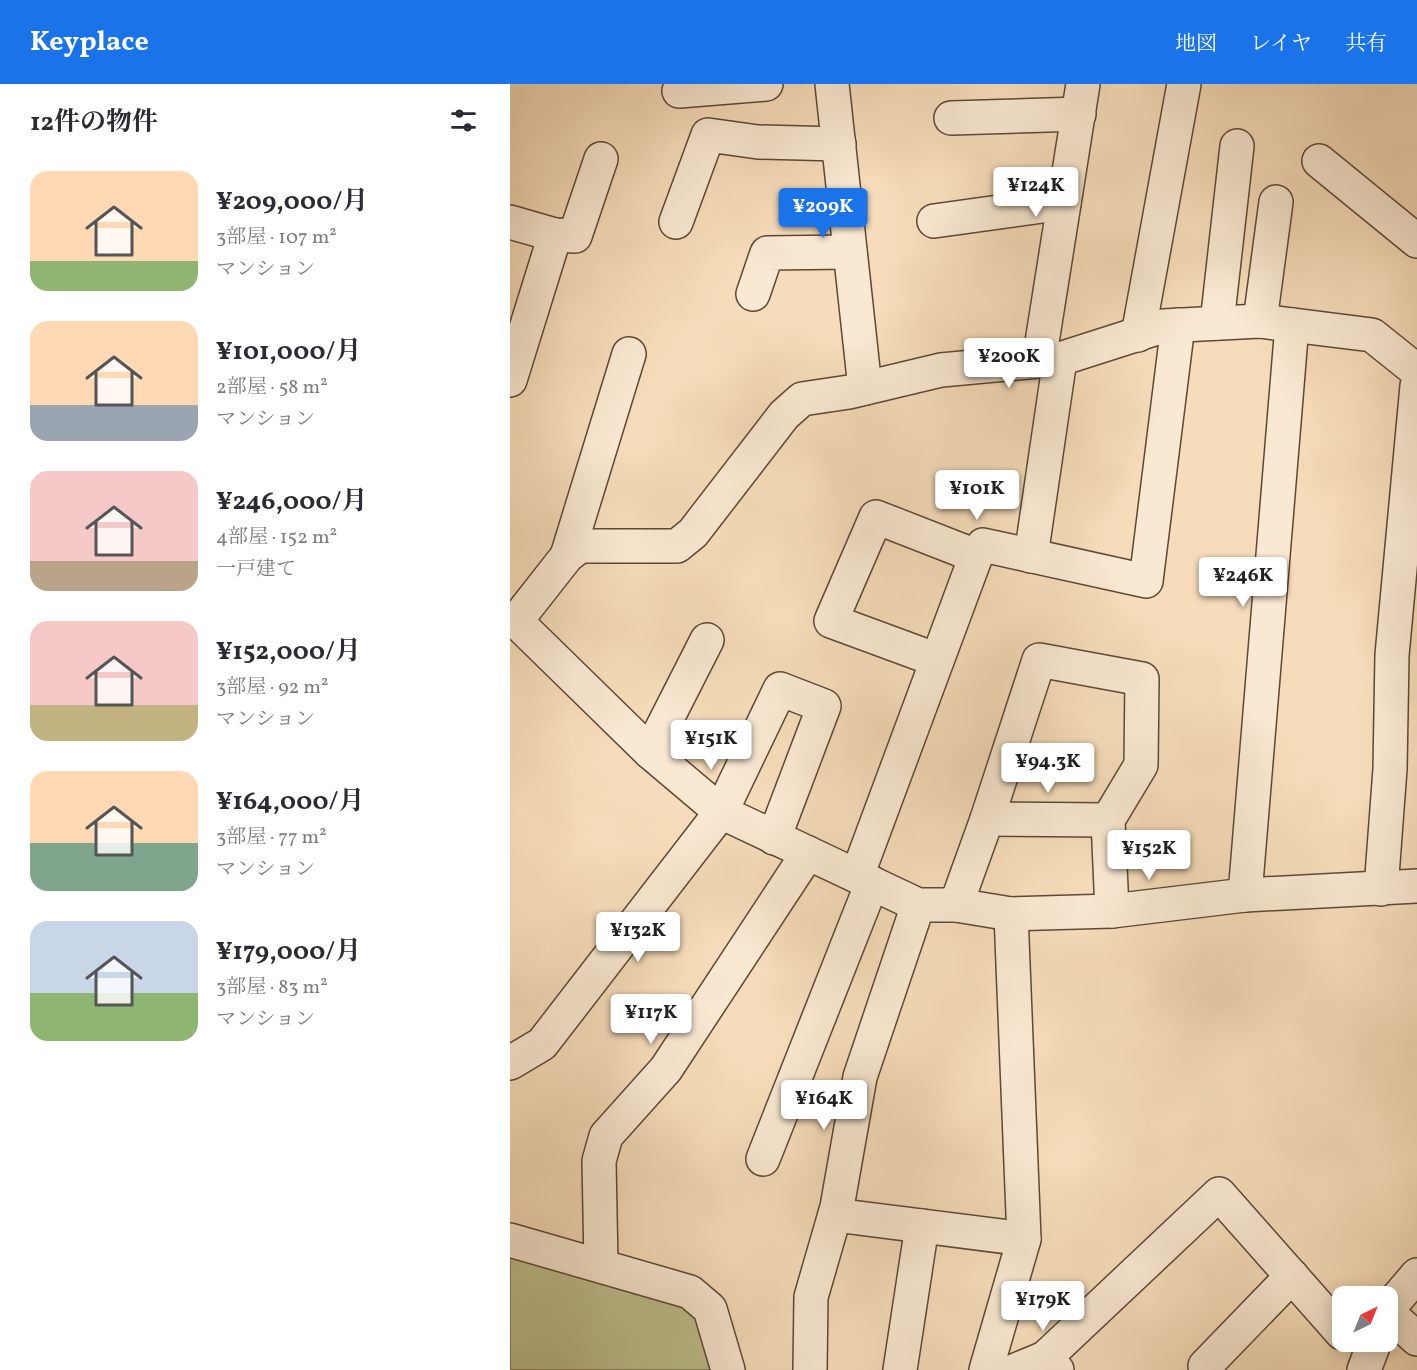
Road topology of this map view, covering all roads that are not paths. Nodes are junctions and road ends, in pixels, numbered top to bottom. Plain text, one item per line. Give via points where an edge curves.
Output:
1 (681, 84) edge
2 (766, 84) edge
3 (832, 84) edge
4 (1184, 84) edge
5 (1081, 99) edge
6 (951, 118) dead end
7 (839, 144) junction
8 (1237, 146) dead end
9 (601, 159) dead end
10 (1319, 161) dead end
11 (1276, 202) dead end
12 (1064, 203) junction
13 (934, 221) dead end
14 (510, 222) edge
15 (676, 222) dead end
16 (555, 235) junction
17 (1417, 241) edge
18 (850, 252) junction
19 (753, 294) dead end
20 (1260, 321) junction
21 (1217, 323) junction
22 (1178, 325) junction
23 (1292, 325) junction
24 (1138, 335) junction
25 (629, 354) dead end
26 (1049, 360) junction
27 (511, 371) edge
28 (1417, 371) edge
29 (1417, 386) edge
30 (865, 388) junction
31 (567, 556) junction
32 (976, 556) junction
33 (1031, 556) junction
34 (513, 620) edge
35 (707, 640) dead end
36 (1405, 655) edge
37 (937, 660) junction
38 (650, 752) junction
39 (1404, 768) edge
40 (721, 812) junction
41 (987, 819) junction
42 (1108, 820) junction
43 (774, 838) junction
44 (808, 853) junction
45 (864, 879) junction
46 (1417, 886) edge
47 (1382, 889) junction
48 (1245, 895) junction
49 (918, 905) junction
50 (956, 905) junction
51 (1112, 911) junction
52 (1011, 914) junction
53 (510, 1063) edge
54 (762, 1159) dead end
55 (835, 1215) junction
56 (922, 1226) junction
57 (1024, 1239) junction
58 (510, 1240) edge
59 (601, 1265) junction
60 (1417, 1275) edge
61 (1292, 1276) junction
62 (1398, 1299) edge
63 (1398, 1321) edge
64 (1332, 1322) edge
65 (1417, 1339) edge
66 (1039, 1366) edge
67 (1205, 1366) dead end
68 (728, 1370) edge
69 (810, 1370) edge
70 (900, 1370) edge
71 (986, 1370) edge

1 - 2 street via 679,91
3 - 7 street
4 - 24 street
5 - 6 street
5 - 12 street
7 - 15 street via 758,142 708,135
7 - 18 street
8 - 21 street
9 - 16 street via 575,237
10 - 17 street
11 - 20 street
12 - 13 street
12 - 26 street
14 - 16 street
16 - 27 street
18 - 19 street via 767,253
18 - 30 street
20 - 21 street
20 - 23 street
21 - 22 street
22 - 24 street
22 - 33 street via 1146,581
23 - 28 street via 1372,335
23 - 48 street
24 - 26 street
25 - 31 street
26 - 30 street via 941,370
26 - 33 street
29 - 36 street
30 - 31 street via 801,399 784,415 693,533 677,546 580,546
31 - 34 street
32 - 33 street via 983,545
32 - 37 street
32 - 37 street via 876,517 831,621
34 - 38 street
35 - 38 street
36 - 39 street
37 - 45 street
38 - 40 street
39 - 47 street
40 - 43 street
40 - 43 street via 780,689 824,706
40 - 53 street via 542,1044
41 - 42 street
41 - 42 street via 1040,660 1142,679 1141,765
41 - 50 street
42 - 51 street
43 - 44 street
44 - 45 street
44 - 59 street via 666,1069 606,1136 599,1161
45 - 49 street
45 - 54 street
46 - 47 street
47 - 48 street
48 - 51 street
49 - 50 street
49 - 55 street via 860,1077
50 - 52 street
51 - 52 street
52 - 57 street
55 - 56 street
55 - 69 street via 811,1297
56 - 57 street
56 - 70 street
57 - 71 street
58 - 59 street
59 - 68 street via 690,1292 710,1309
60 - 62 street
61 - 64 street
61 - 66 street via 1219,1194
61 - 67 street
63 - 65 street

